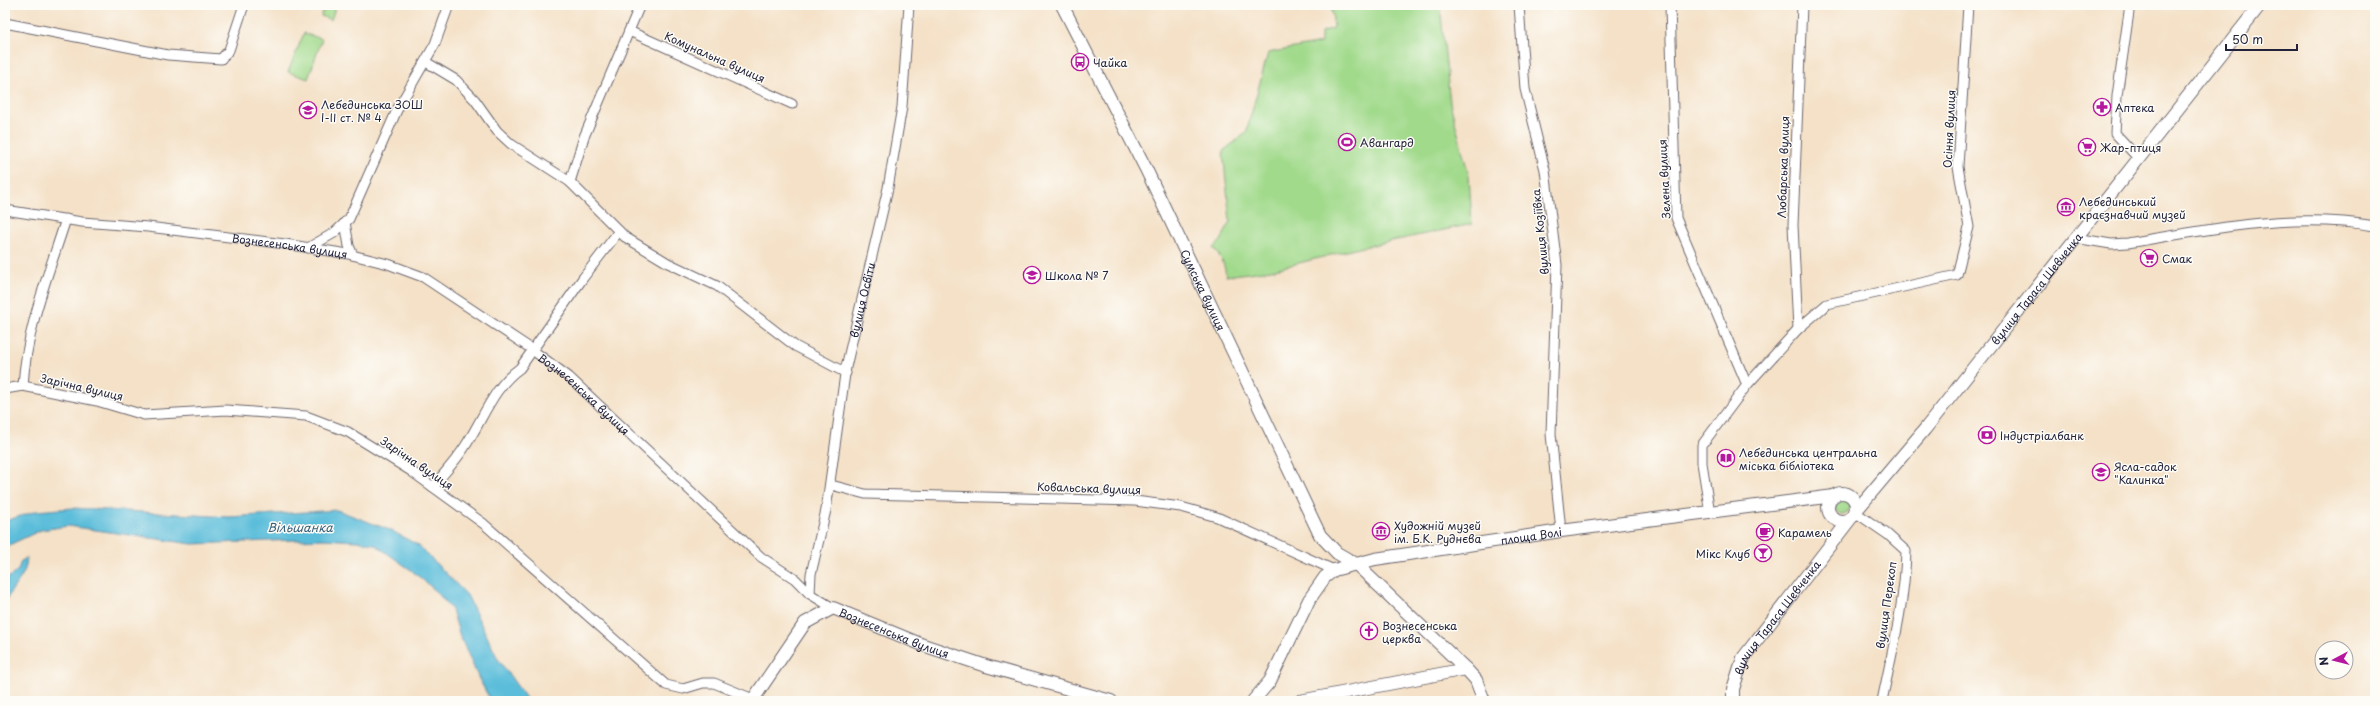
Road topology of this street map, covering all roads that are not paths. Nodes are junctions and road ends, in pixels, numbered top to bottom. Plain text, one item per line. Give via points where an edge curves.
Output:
1 (244, 5) edge
2 (449, 5) edge
3 (640, 5) edge
4 (909, 5) edge
5 (1062, 5) edge
6 (1519, 5) edge
7 (1670, 5) edge
8 (1802, 5) edge
9 (1968, 5) edge
10 (2130, 5) edge
11 (2260, 5) edge
12 (5, 23) edge
13 (629, 31) junction
14 (426, 62) junction
15 (792, 104) dead end
16 (2138, 158) junction
17 (570, 182) junction
18 (5, 210) edge
19 (66, 220) junction
20 (345, 222) junction
21 (2375, 226) edge
22 (619, 231) junction
23 (2075, 238) junction
24 (308, 248) junction
25 (353, 255) junction
26 (1798, 330) junction
27 (533, 351) junction
28 (846, 374) junction
29 (23, 386) junction
30 (1747, 386) junction
31 (5, 388) edge
32 (830, 485) junction
33 (433, 487) junction
34 (1874, 490) junction
35 (1846, 494) junction
36 (1834, 496) junction
37 (1810, 500) junction
38 (1710, 513) junction
39 (1831, 514) junction
40 (1853, 515) junction
41 (1560, 531) junction
42 (1835, 540) junction
43 (1356, 564) junction
44 (1334, 570) junction
45 (810, 594) junction
46 (833, 608) junction
47 (1466, 669) junction
48 (753, 700) edge
49 (1111, 701) edge
50 (1253, 701) edge
51 (1300, 701) edge
52 (1484, 701) edge
53 (1733, 701) edge
54 (1882, 701) edge

1 - 12 street via 229,50 220,59 168,55
2 - 14 street
3 - 13 street
4 - 28 street, вулиця Освіти via 902,107 888,188
5 - 43 main road, Сумська вулиця via 1146,169 1314,525 1336,554
6 - 41 street, вулиця Козіївка via 1525,88 1545,170 1557,265 1551,434
7 - 30 street, Зелена вулиця via 1676,218
8 - 26 street, Любарська вулиця via 1793,225
9 - 26 street, Осіння вулиця via 1958,167 1969,227 1957,275 1827,304
10 - 16 street via 2117,96 2115,133
11 - 16 main road, вулиця Тараса Шевченка
13 - 15 street, Комунальна вулиця
13 - 17 street via 584,137
14 - 17 street via 456,80 475,100 497,131 511,144
14 - 20 street via 397,110 349,219
16 - 23 main road, вулиця Тараса Шевченка
17 - 22 street
18 - 19 street, Вознесенська вулиця
19 - 24 street, Вознесенська вулиця via 148,227
19 - 29 street via 24,363
20 - 24 street via 334,233
20 - 25 street
21 - 23 street via 2342,220 2278,221 2118,244
22 - 27 street
22 - 28 street via 668,262 717,286 795,346
23 - 34 main road, вулиця Тараса Шевченка
24 - 25 street, Вознесенська вулиця
25 - 27 street, Вознесенська вулиця via 423,277
26 - 30 street
27 - 33 street via 520,368 506,378 464,449
27 - 45 street, Вознесенська вулиця via 569,378 755,552 795,579
28 - 32 street, вулиця Освіти
29 - 31 street, Зарічна вулиця
29 - 33 street, Зарічна вулиця via 97,401 144,416 226,410 306,416 348,432
30 - 38 street via 1702,445 1702,463
32 - 44 street, Ковальська вулиця via 865,494 1135,501 1181,507 1217,517
32 - 45 street, вулиця Освіти via 811,574
33 - 48 street, Зарічна вулиця via 484,524 666,685 683,688 714,683
34 - 35 main road, площа Волі
34 - 40 main road, вулиця Тараса Шевченка
35 - 36 main road, площа Волі
35 - 40 main road via 1855,502
36 - 37 main road, площа Волі
36 - 39 main road via 1829,503
37 - 38 main road, площа Волі
37 - 39 main road
38 - 41 main road, площа Волі
39 - 40 main road via 1840,521
39 - 42 main road
40 - 42 main road, вулиця Тараса Шевченка
40 - 54 street, вулиця Перекоп via 1870,521 1906,551 1896,631
41 - 43 main road, площа Волі
42 - 53 main road, вулиця Тараса Шевченка via 1743,658
43 - 44 main road, площа Волі
43 - 47 main road
44 - 50 main road via 1325,577 1309,600 1270,681
45 - 46 street, Вознесенська вулиця
46 - 48 main road via 805,623
46 - 49 main road, Вознесенська вулиця via 923,645 986,666
47 - 51 main road
47 - 52 main road via 1476,680

